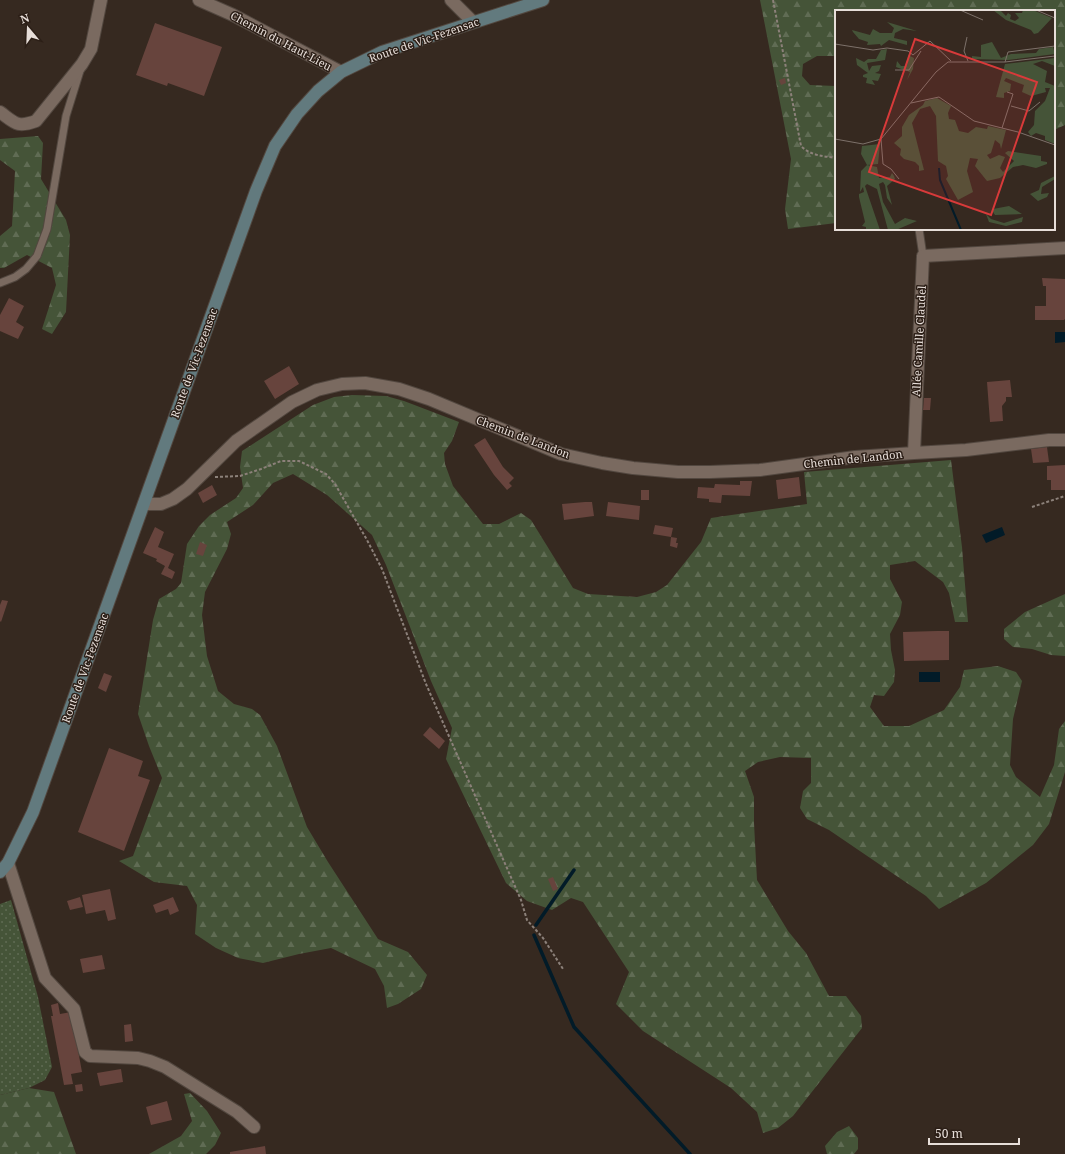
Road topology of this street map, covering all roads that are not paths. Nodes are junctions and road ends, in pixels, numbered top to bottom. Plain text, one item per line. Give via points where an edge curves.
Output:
1 (101, 0) edge
2 (199, 0) edge
3 (451, 0) edge
4 (543, 0) edge
5 (473, 22) junction
6 (82, 64) junction
7 (340, 72) junction
8 (0, 112) edge
9 (919, 230) edge
10 (1065, 248) edge
11 (923, 256) junction
12 (0, 283) edge
13 (1065, 440) edge
14 (914, 452) junction
15 (144, 504) junction
16 (8, 863) junction
17 (0, 872) edge
18 (254, 1127) dead end

1 - 6 street via 91,49
2 - 7 street, Chemin du Haut-Lieu via 233,15
3 - 5 street
4 - 5 main road, Route de Vic-Fezensac
5 - 7 main road, Route de Vic-Fezensac via 382,52
6 - 8 street via 36,121 26,125 17,124
6 - 12 lane via 66,116 47,229 37,256 26,269
7 - 15 main road, Route de Vic-Fezensac via 297,114 275,146 256,191
9 - 11 lane, Allée Camille Claudel
10 - 11 street
11 - 14 street, Allée Camille Claudel
13 - 14 street, Chemin de Landon via 966,450
14 - 15 street, Chemin de Landon via 753,470 678,472 633,468 561,454 399,388 365,383 342,384 317,390 292,402 236,441 173,500 161,504
15 - 16 main road, Route de Vic-Fezensac via 33,812
16 - 17 main road, Route de Vic-Fezensac
16 - 18 street via 45,978 74,1009 85,1052 90,1056 138,1058 165,1067 237,1112

